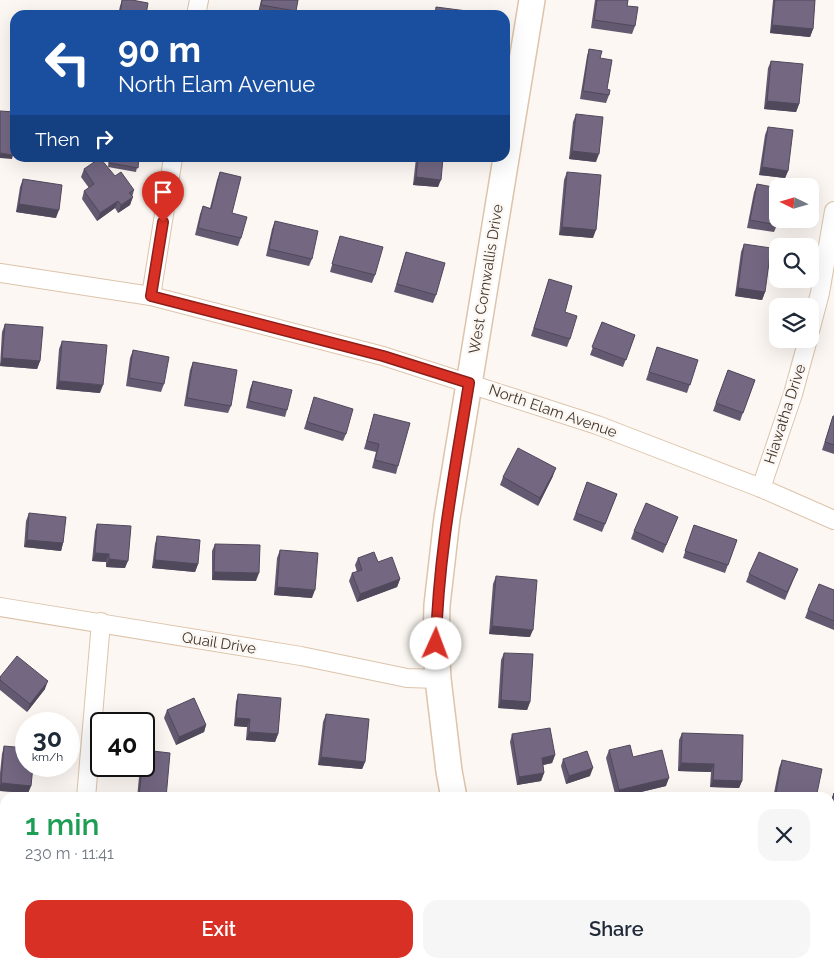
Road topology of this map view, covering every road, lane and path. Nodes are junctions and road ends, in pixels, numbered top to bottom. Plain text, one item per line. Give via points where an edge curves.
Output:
1 (532, 0) edge
2 (510, 134) edge
3 (173, 162) edge
4 (505, 162) edge
5 (834, 211) edge
6 (0, 273) edge
7 (151, 296) junction
8 (819, 298) edge
9 (806, 348) edge
10 (469, 383) junction
11 (761, 488) junction
12 (834, 520) edge
13 (0, 607) edge
14 (101, 622) junction
15 (438, 679) junction
16 (87, 792) edge
17 (453, 792) edge

1 - 2 street, West Cornwallis Drive
3 - 7 street
4 - 10 street, West Cornwallis Drive
5 - 8 street
6 - 7 street, North Elam Avenue
7 - 10 street, North Elam Avenue via 383,356
9 - 11 street, Hiawatha Drive
10 - 11 street, North Elam Avenue via 598,425
10 - 15 street, West Cornwallis Drive via 447,518 437,606
11 - 12 street, North Elam Avenue
13 - 14 street, Quail Drive
14 - 15 street, Quail Drive via 301,656 407,678
14 - 16 street
15 - 17 street, West Cornwallis Drive

